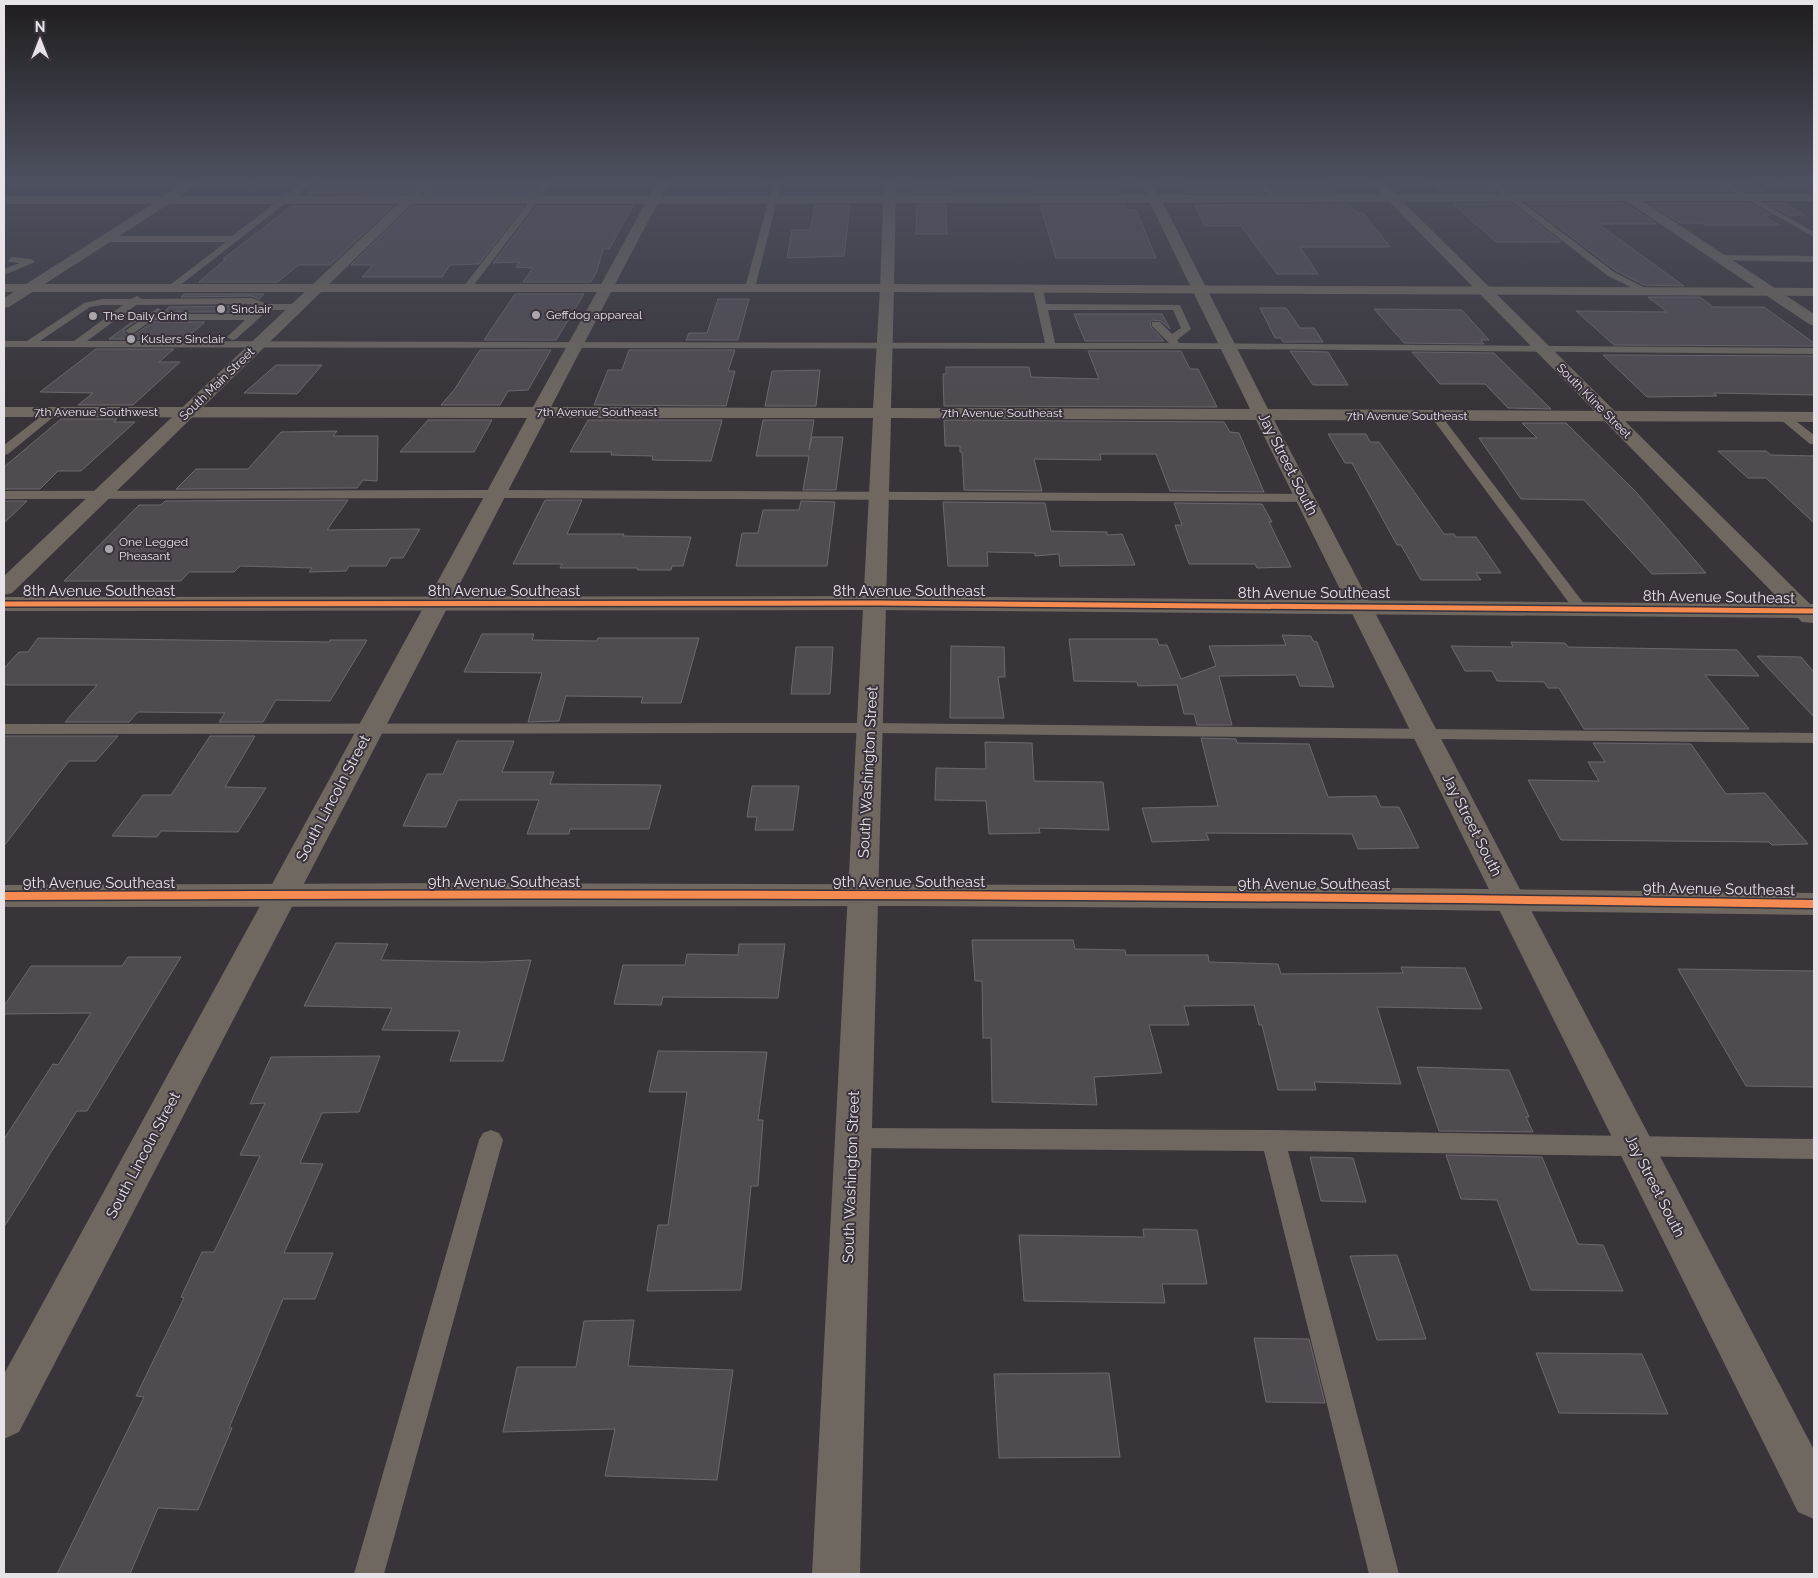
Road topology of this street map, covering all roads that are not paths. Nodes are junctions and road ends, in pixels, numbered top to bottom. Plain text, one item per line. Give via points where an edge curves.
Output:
1 (82, 254) edge
2 (217, 254) edge
3 (353, 254) edge
4 (493, 254) edge
5 (624, 254) edge
6 (759, 254) edge
7 (888, 254) edge
8 (1182, 254) edge
9 (1447, 254) edge
10 (1584, 254) edge
11 (1712, 254) edge
12 (1719, 258) junction
13 (1814, 259) edge
14 (4, 288) edge
15 (29, 288) junction
16 (151, 288) junction
17 (317, 288) junction
18 (467, 288) junction
19 (606, 288) junction
20 (750, 288) junction
21 (887, 288) junction
22 (1038, 288) junction
23 (1199, 289) junction
24 (1484, 290) junction
25 (1646, 291) junction
26 (1771, 292) junction
27 (1814, 292) edge
28 (171, 294) junction
29 (135, 300) junction
30 (4, 304) edge
31 (266, 307) junction
32 (297, 307) junction
33 (1042, 307) junction
34 (150, 317) junction
35 (254, 317) junction
36 (1814, 321) edge
37 (1156, 324) dead end
38 (130, 331) dead end
39 (232, 337) junction
40 (112, 338) dead end
41 (154, 338) dead end
42 (81, 341) junction
43 (262, 341) junction
44 (1173, 343) junction
45 (4, 344) edge
46 (29, 344) junction
47 (576, 345) junction
48 (886, 346) junction
49 (1051, 346) junction
50 (1228, 346) junction
51 (1541, 349) junction
52 (1814, 350) edge
53 (4, 412) edge
54 (53, 412) junction
55 (189, 412) junction
56 (540, 412) junction
57 (883, 413) junction
58 (1262, 415) junction
59 (1436, 416) junction
60 (1609, 416) junction
61 (1784, 417) junction
62 (1814, 417) edge
63 (1814, 441) edge
64 (4, 452) edge
65 (496, 494) junction
66 (101, 495) junction
67 (4, 496) edge
68 (879, 496) junction
69 (1305, 498) junction
70 (4, 588) edge
71 (437, 603) junction
72 (876, 603) junction
73 (4, 604) edge
74 (1361, 606) junction
75 (1580, 608) junction
76 (1811, 614) edge
77 (870, 728) junction
78 (4, 729) edge
79 (370, 730) junction
80 (1426, 733) junction
81 (1814, 738) edge
82 (282, 894) junction
83 (863, 894) junction
84 (4, 896) edge
85 (1508, 898) junction
86 (1814, 904) edge
87 (853, 1138) junction
88 (491, 1140) dead end
89 (1273, 1140) junction
90 (1633, 1144) junction
91 (1814, 1149) edge
92 (4, 1417) edge
93 (1814, 1496) edge
94 (369, 1574) edge
95 (836, 1574) edge
96 (1384, 1574) edge

1 - 15 street
2 - 28 lane
3 - 17 street, South Main Street
4 - 18 lane
5 - 19 street, South Lincoln Street
6 - 20 lane
7 - 21 street, South Washington Street
8 - 23 street, Jay Street South
9 - 24 street, South Kline Street
10 - 25 lane via 1611,274
11 - 12 street
12 - 13 lane
12 - 26 street
14 - 15 highway
15 - 16 highway
15 - 30 street
16 - 28 highway
16 - 29 lane
17 - 18 highway
17 - 28 highway via 188,288
17 - 32 street, South Main Street
18 - 19 highway
19 - 20 highway
19 - 47 street, South Lincoln Street
20 - 21 highway
21 - 22 highway
21 - 48 street, South Washington Street
22 - 23 highway
22 - 33 lane
23 - 24 highway
23 - 50 street, Jay Street South
24 - 25 highway
24 - 51 street, South Kline Street
25 - 26 highway
26 - 27 highway
26 - 36 street
28 - 29 lane
28 - 31 lane via 194,303 252,301
28 - 34 lane
29 - 42 lane
29 - 46 lane via 87,305
31 - 32 lane
31 - 35 lane
32 - 43 street, South Main Street
33 - 44 lane via 1150,311 1177,307 1186,329
33 - 49 lane
34 - 35 lane
34 - 38 lane
35 - 39 lane
37 - 44 lane
39 - 41 lane
39 - 43 lane
40 - 42 lane
42 - 43 lane
42 - 46 lane
43 - 47 lane
43 - 55 street, South Main Street
44 - 49 lane
44 - 50 lane
45 - 46 lane
47 - 48 lane
47 - 56 street, South Lincoln Street
48 - 49 lane
48 - 57 street, South Washington Street
50 - 51 lane
50 - 58 street, Jay Street South
51 - 52 lane
51 - 60 street, South Kline Street
53 - 54 street, 7th Avenue Southwest
54 - 55 street, 7th Avenue Southwest
54 - 64 lane
55 - 56 street, 7th Avenue Southeast
55 - 66 street, South Main Street
56 - 57 street, 7th Avenue Southeast
56 - 65 street, South Lincoln Street
57 - 58 street, 7th Avenue Southeast
57 - 68 street, South Washington Street
58 - 59 street, 7th Avenue Southeast
58 - 69 street, Jay Street South
59 - 60 street, 7th Avenue Southeast
59 - 75 lane
60 - 61 street, 7th Avenue Southeast
60 - 76 street, South Kline Street
61 - 62 street, 7th Avenue Southeast
61 - 63 lane
65 - 66 lane
65 - 68 lane
65 - 71 street, South Lincoln Street
66 - 67 lane
66 - 70 street, South Main Street
68 - 69 lane
68 - 72 street, South Washington Street
69 - 74 street, Jay Street South
71 - 72 street, 8th Avenue Southeast
71 - 73 street, 8th Avenue Southeast
71 - 79 street, South Lincoln Street
72 - 74 street, 8th Avenue Southeast
72 - 77 street, South Washington Street
74 - 75 street, 8th Avenue Southeast
74 - 80 street, Jay Street South
75 - 76 street, 8th Avenue Southeast
77 - 79 lane
77 - 80 lane
77 - 83 street, South Washington Street
78 - 79 lane
79 - 82 street, South Lincoln Street
80 - 81 lane
80 - 85 street, Jay Street South
82 - 83 street, 9th Avenue Southeast
82 - 84 street, 9th Avenue Southeast
82 - 92 street, South Lincoln Street
83 - 85 street, 9th Avenue Southeast
83 - 87 street, South Washington Street
85 - 86 street, 9th Avenue Southeast
85 - 90 street, Jay Street South
87 - 89 lane
87 - 95 street, South Washington Street
88 - 94 lane
89 - 90 lane
89 - 96 lane
90 - 91 lane
90 - 93 street, Jay Street South

